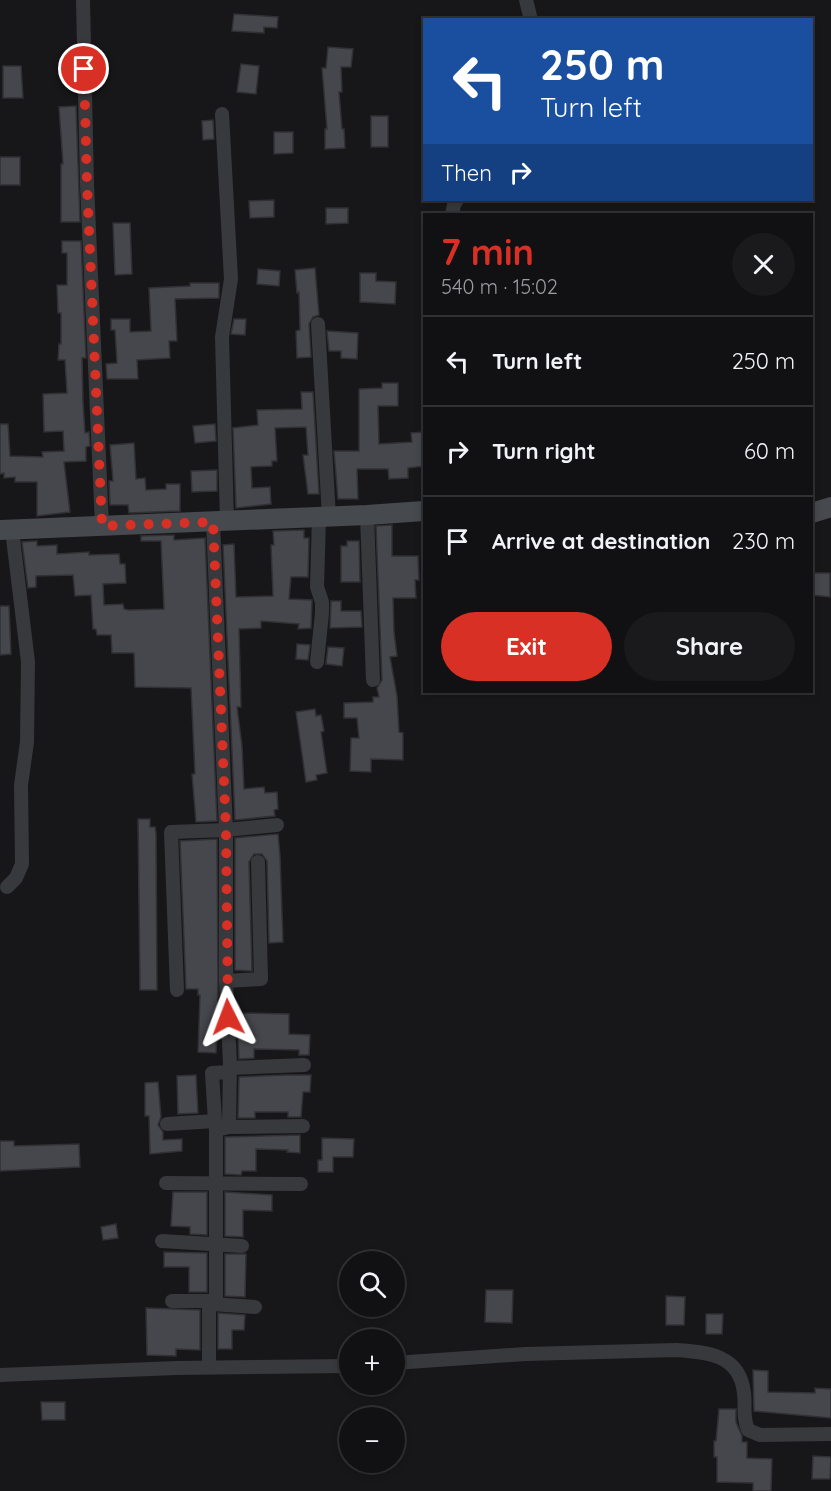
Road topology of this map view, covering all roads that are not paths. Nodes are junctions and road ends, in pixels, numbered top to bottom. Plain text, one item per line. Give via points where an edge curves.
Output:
1 (83, 0) edge
2 (526, 0) edge
3 (530, 18) edge
4 (222, 114) dead end
5 (318, 324) dead end
6 (831, 507) edge
7 (423, 511) edge
8 (813, 513) edge
9 (367, 515) junction
10 (324, 517) junction
11 (220, 521) junction
12 (102, 526) junction
13 (6, 530) edge
14 (317, 662) dead end
15 (373, 680) dead end
16 (278, 825) dead end
17 (226, 830) junction
18 (258, 862) dead end
19 (7, 887) dead end
20 (226, 981) junction
21 (177, 990) dead end
22 (304, 1065) dead end
23 (230, 1070) junction
24 (167, 1124) dead end
25 (220, 1126) junction
26 (303, 1126) dead end
27 (166, 1183) dead end
28 (216, 1183) junction
29 (302, 1184) dead end
30 (162, 1241) dead end
31 (215, 1244) junction
32 (242, 1246) dead end
33 (172, 1301) dead end
34 (213, 1303) junction
35 (255, 1307) dead end
36 (405, 1362) edge
37 (339, 1366) edge
38 (209, 1367) junction
39 (0, 1375) edge
40 (831, 1434) edge

1 - 12 street
2 - 3 street
4 - 11 street via 231,279 222,337
5 - 10 street
6 - 8 street
7 - 9 street
9 - 10 street
9 - 15 street
10 - 11 street
10 - 14 street via 317,587 322,614
11 - 12 street
11 - 17 street
12 - 13 street
13 - 19 street via 28,662 27,742 21,785 22,864
16 - 17 street
17 - 20 street
17 - 21 street via 171,832
18 - 20 street via 261,980
20 - 23 street
22 - 23 street
23 - 25 street
24 - 25 street
25 - 26 street
25 - 28 street
27 - 28 street
28 - 29 street
28 - 31 street
30 - 31 street
31 - 32 street
31 - 34 street
33 - 34 street
34 - 35 street
34 - 38 street via 209,1309
36 - 40 street via 526,1354 699,1352 718,1357 738,1372 748,1430 760,1435
37 - 38 street
38 - 39 street

